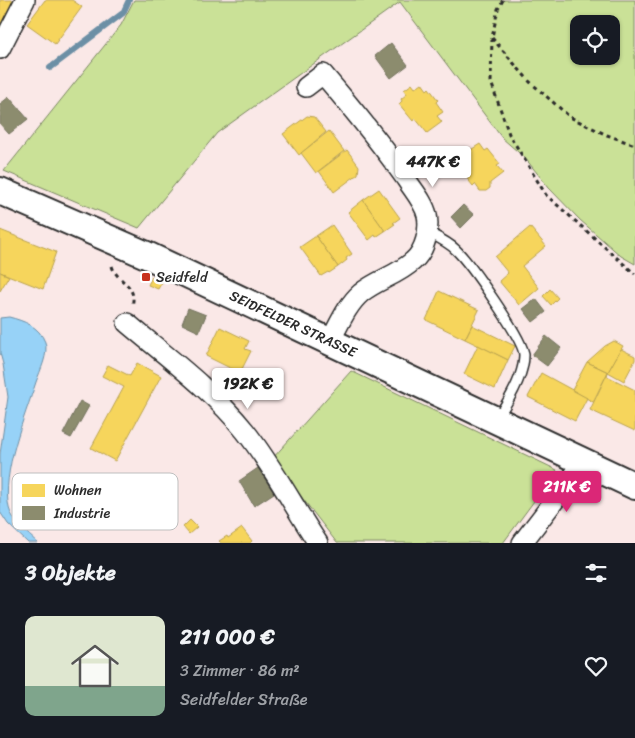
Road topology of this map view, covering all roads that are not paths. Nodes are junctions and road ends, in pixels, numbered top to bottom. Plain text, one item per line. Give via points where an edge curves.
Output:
1 (24, 0) edge
2 (0, 49) edge
3 (306, 87) dead end
4 (0, 191) edge
5 (427, 232) junction
6 (127, 323) road end
7 (330, 341) junction
8 (495, 420) junction
9 (584, 462) junction
10 (635, 486) edge
11 (318, 543) edge
12 (522, 543) edge

1 - 2 street
3 - 5 street via 323,74 372,133 420,199 427,215
4 - 7 main road, SEIDFELDER STRASSE
5 - 7 street via 415,260 353,301
5 - 8 lane via 457,251 520,342 524,355 521,370 515,387
6 - 11 street via 205,390 245,431
7 - 8 main road, SEIDFELDER STRASSE
8 - 9 main road, SEIDFELDER STRASSE
9 - 10 main road, SEIDFELDER STRASSE
9 - 12 street

